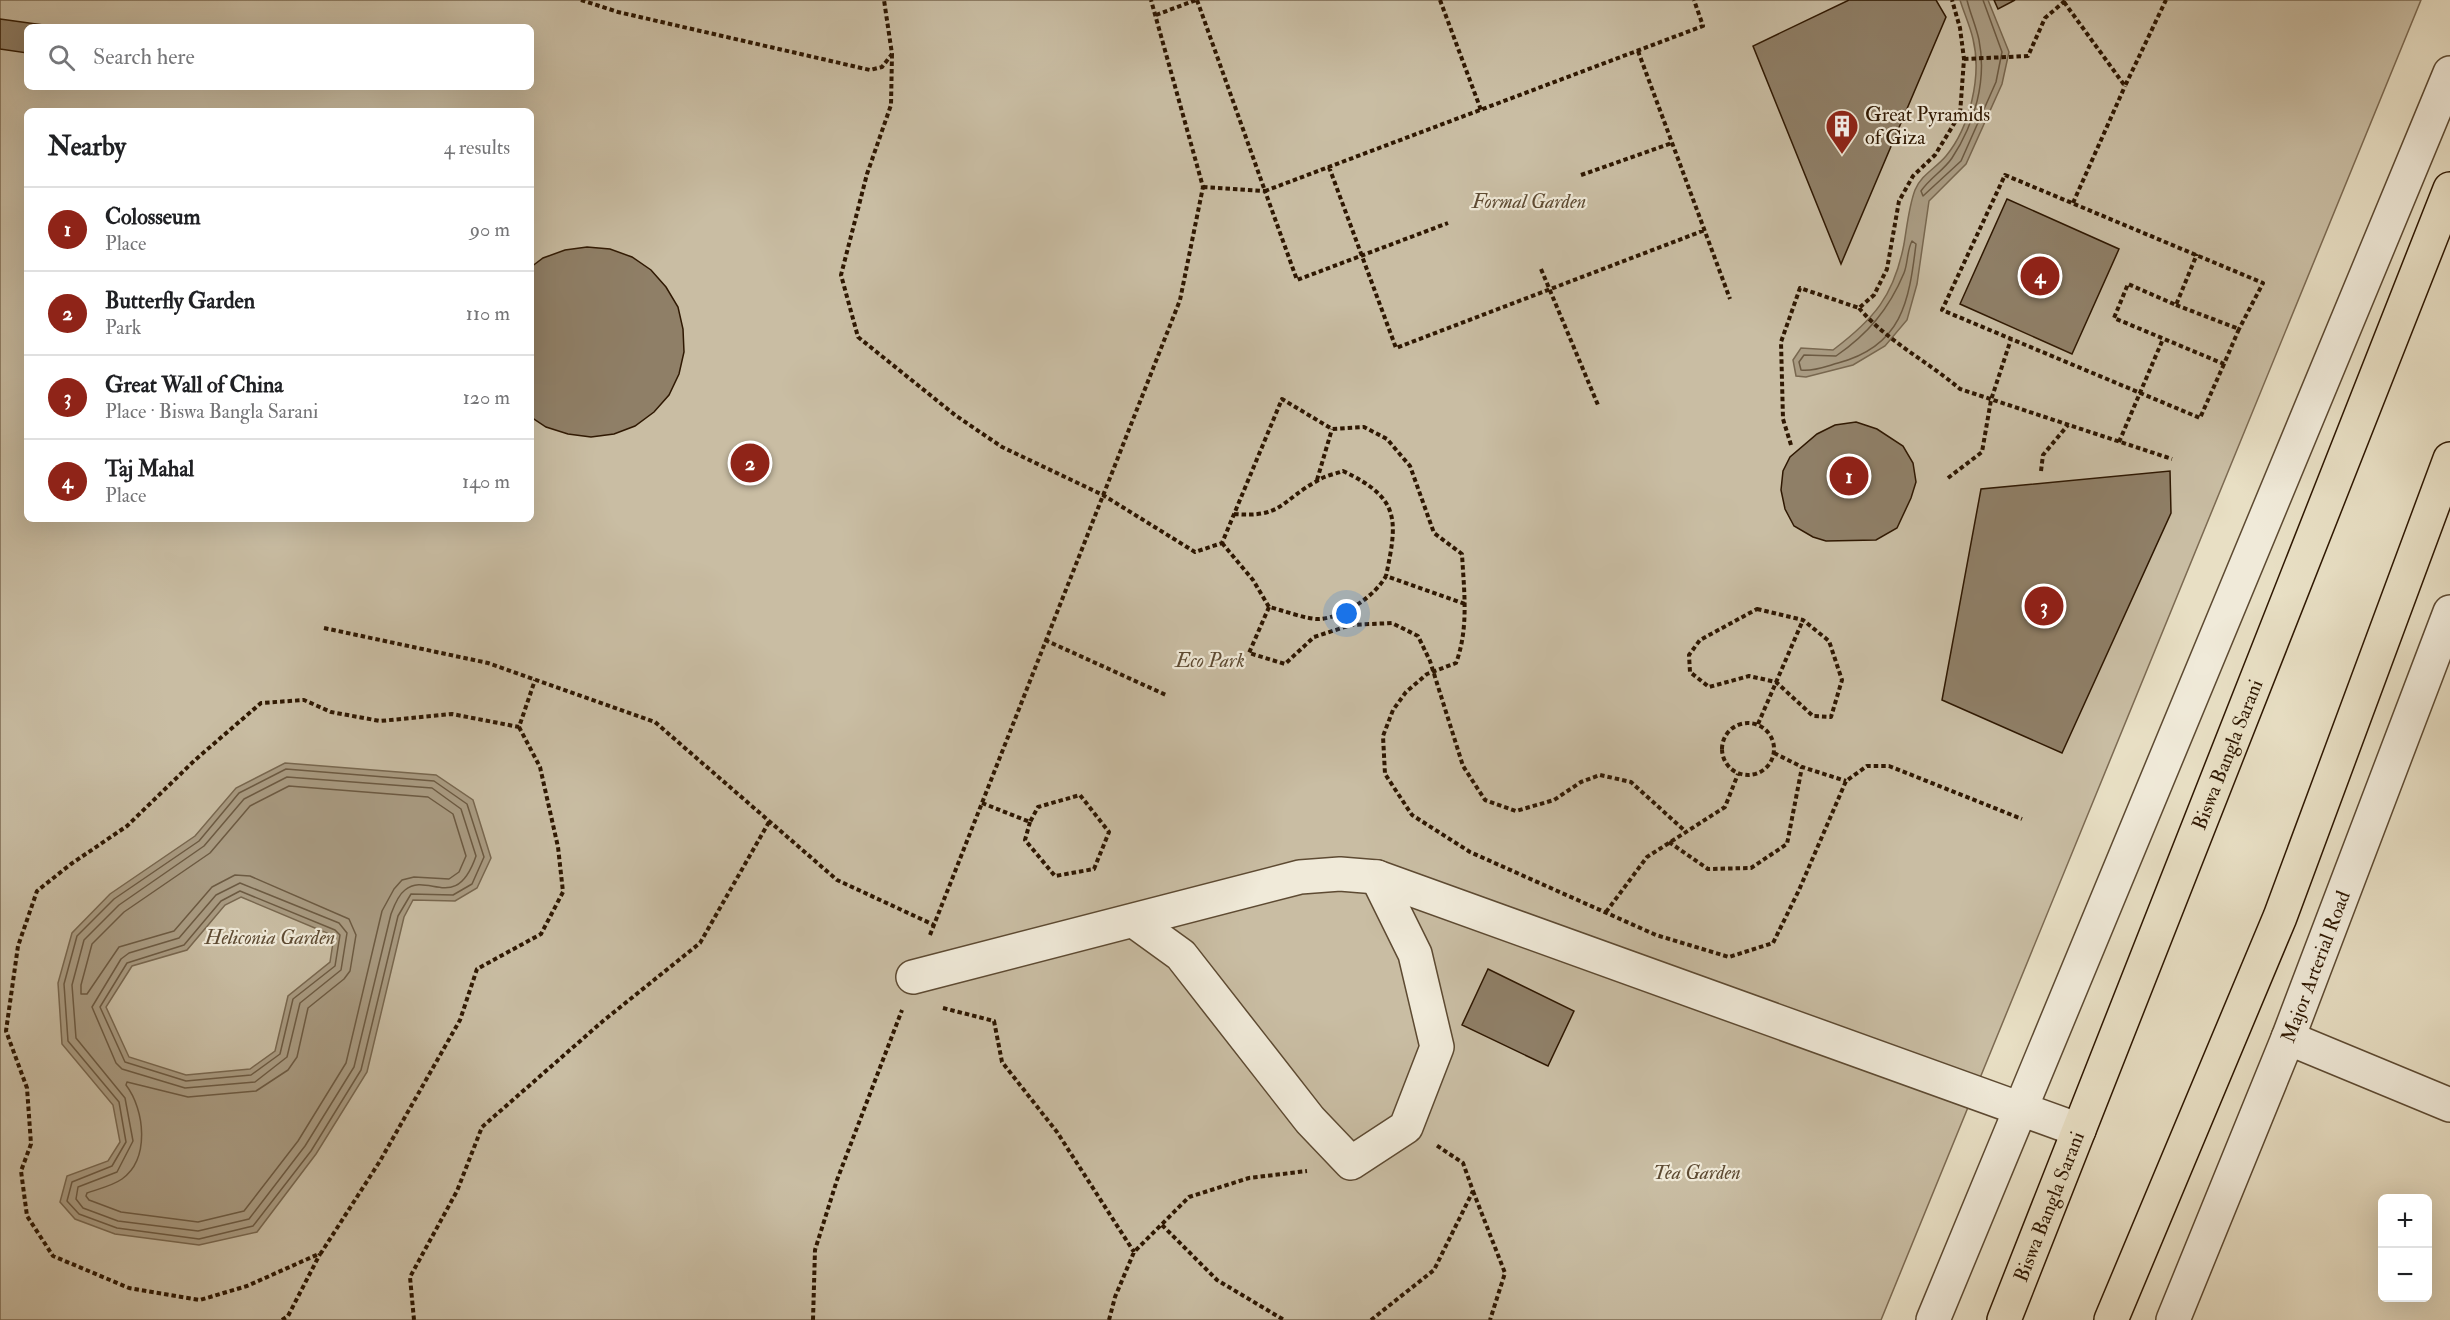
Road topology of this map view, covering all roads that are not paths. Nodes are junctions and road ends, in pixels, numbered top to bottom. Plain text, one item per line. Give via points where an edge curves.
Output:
1 (2450, 73) edge
2 (2450, 189) edge
3 (2450, 459) edge
4 (2450, 612) edge
5 (1377, 877) junction
6 (1134, 921) junction
7 (913, 977) road end
8 (2288, 1038) junction
9 (2450, 1105) edge
10 (2021, 1108) junction
11 (2079, 1130) junction
12 (1933, 1320) edge
13 (2004, 1320) edge
14 (2111, 1320) edge
15 (2173, 1320) edge

1 - 10 street
2 - 11 main road, Biswa Bangla Sarani
3 - 14 main road via 2280,917
4 - 8 street, Major Arterial Road
5 - 6 street via 1300,877
5 - 6 street via 1415,954 1437,1047 1406,1127 1351,1163 1311,1120 1181,955
5 - 10 street
6 - 7 street
8 - 9 street
8 - 15 street, Major Arterial Road
10 - 11 street
10 - 12 street
11 - 13 main road, Biswa Bangla Sarani

